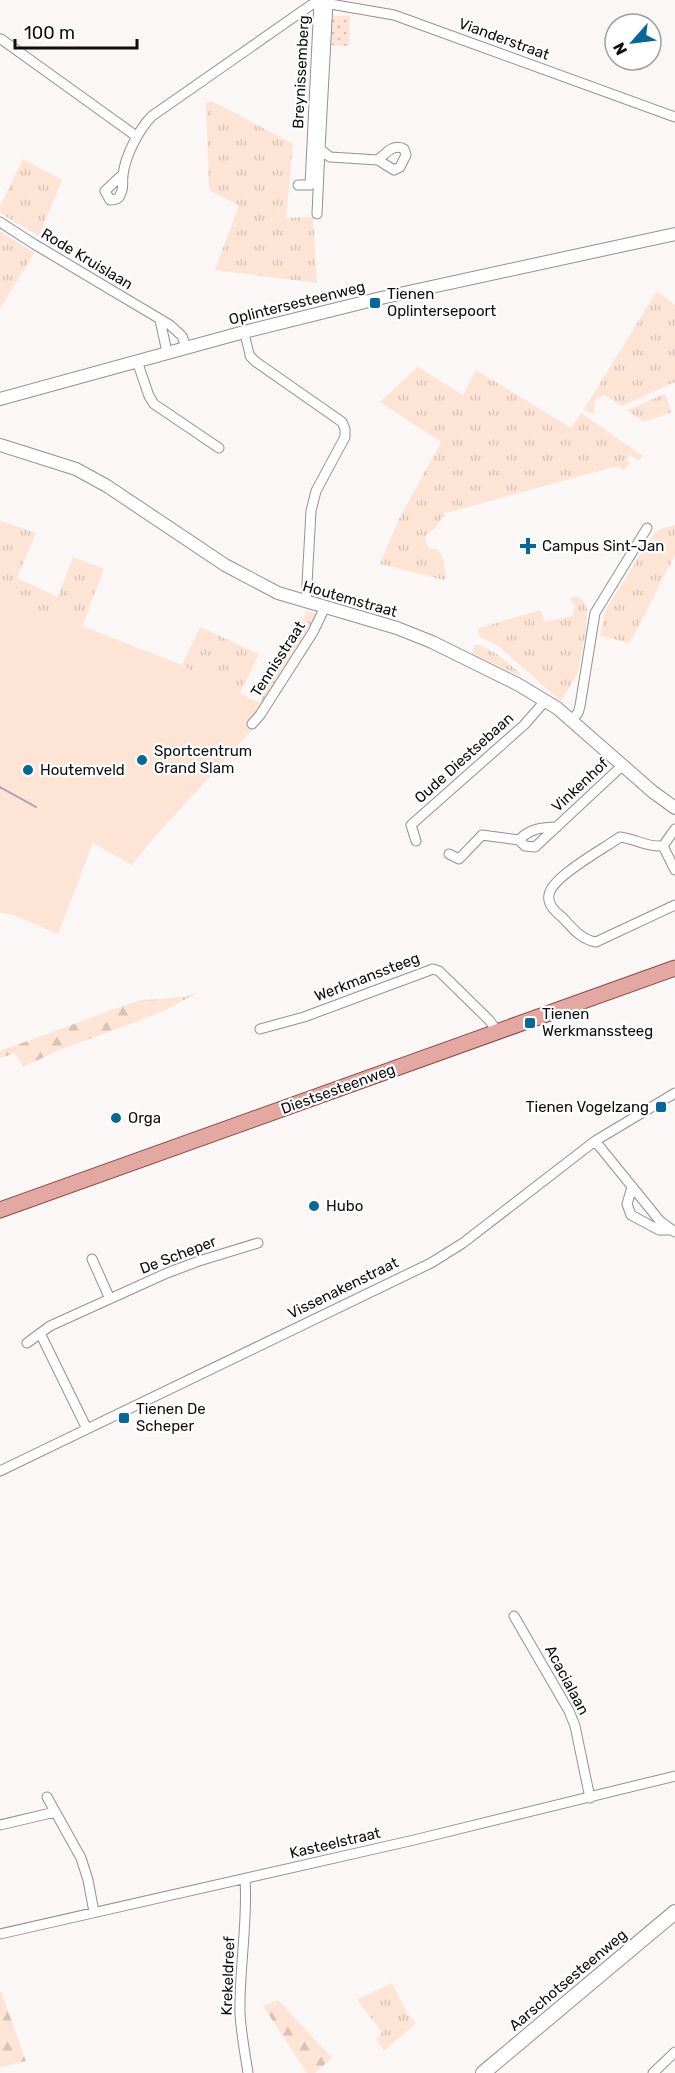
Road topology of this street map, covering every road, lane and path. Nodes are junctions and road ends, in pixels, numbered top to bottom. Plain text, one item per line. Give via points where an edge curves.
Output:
1 (324, 2) junction
2 (1, 39) edge
3 (675, 117) edge
4 (136, 136) junction
5 (320, 149) junction
6 (378, 160) dead end
7 (123, 174) dead end
8 (298, 185) dead end
9 (316, 214) dead end
10 (0, 222) edge
11 (675, 234) edge
12 (160, 320) junction
13 (244, 332) junction
14 (186, 347) junction
15 (167, 352) junction
16 (250, 356) joint
17 (137, 361) junction
18 (0, 399) edge
19 (0, 445) edge
20 (219, 448) dead end
21 (647, 528) dead end
22 (306, 602) junction
23 (325, 607) junction
24 (546, 700) junction
25 (571, 720) junction
26 (252, 724) dead end
27 (623, 765) junction
28 (675, 808) edge
29 (557, 827) junction
30 (675, 828) edge
31 (519, 840) junction
32 (416, 841) dead end
33 (663, 846) junction
34 (448, 854) dead end
35 (675, 870) edge
36 (675, 905) edge
37 (675, 968) edge
38 (260, 1029) dead end
39 (498, 1032) junction
40 (675, 1093) edge
41 (595, 1141) junction
42 (632, 1187) junction
43 (0, 1210) edge
44 (674, 1231) edge
45 (258, 1243) dead end
46 (92, 1259) dead end
47 (110, 1299) junction
48 (40, 1333) junction
49 (27, 1343) dead end
50 (87, 1429) junction
51 (0, 1471) edge
52 (514, 1616) dead end
53 (675, 1776) edge
54 (47, 1797) dead end
55 (590, 1798) junction
56 (55, 1812) junction
57 (0, 1825) edge
58 (245, 1879) junction
59 (94, 1912) junction
60 (675, 1912) edge
61 (0, 1934) edge
62 (675, 2052) edge
63 (248, 2073) edge
64 (483, 2073) edge
65 (653, 2073) edge

1 - 3 street, Vianderstraat via 394,15
1 - 4 street, Breynissemberg via 311,5 152,116
1 - 5 street
1 - 8 street, Breynissemberg via 310,185
2 - 4 street
4 - 7 street, Breynissemberg
5 - 6 street via 330,157
5 - 9 street
10 - 12 street, Rode Kruislaan
11 - 13 street, Oplintersesteenweg via 440,284
12 - 14 street, Rode Kruislaan via 182,336
12 - 15 street
13 - 14 street, Oplintersesteenweg
13 - 16 street
14 - 15 street, Oplintersesteenweg
15 - 17 street, Oplintersesteenweg
16 - 22 street via 342,422 345,429 345,437 316,491 311,511
17 - 18 street, Oplintersesteenweg
17 - 20 street via 154,404
19 - 22 street, Houtemstraat via 75,468 246,577
21 - 25 street via 595,613 580,706
22 - 23 street, Houtemstraat
23 - 24 street, Houtemstraat via 378,621 432,642
23 - 26 street, Tennisstraat via 313,632
24 - 25 street, Houtemstraat
24 - 32 street, Oude Diestsebaan via 524,725 411,825
25 - 27 street, Houtemstraat
27 - 28 street, Houtemstraat
27 - 29 street, Vinkenhof
29 - 31 street, Vinkenhof via 529,831
29 - 31 street, Vinkenhof via 535,847 525,846
30 - 33 street
31 - 34 street, Vinkenhof via 482,835 459,859
33 - 35 street
33 - 36 street via 648,847 621,837 559,878 550,888 548,898 552,908 586,940 596,942
37 - 39 main road, Diestsesteenweg
38 - 39 street, Werkmanssteeg via 304,1017 433,969
39 - 43 main road, Diestsesteenweg
40 - 41 street, Vissenakenstraat
41 - 42 street
41 - 50 street, Vissenakenstraat via 463,1243 431,1263
42 - 44 street via 660,1221
42 - 44 street via 627,1204 631,1215 659,1230
45 - 47 street, De Scheper via 199,1261
46 - 47 street
47 - 48 street, De Scheper
48 - 49 street, De Scheper
48 - 50 street
50 - 51 street, Vissenakenstraat
52 - 55 street, Acacialaan via 569,1711
53 - 55 street, Kasteelstraat
54 - 56 street
55 - 58 street, Kasteelstraat
56 - 57 street
56 - 59 street via 81,1858
58 - 59 street, Kasteelstraat
58 - 63 street, Krekeldreef via 247,1908 240,2015
59 - 61 street, Kasteelstraat
60 - 64 main road, Aarschotsesteenweg
62 - 65 street

